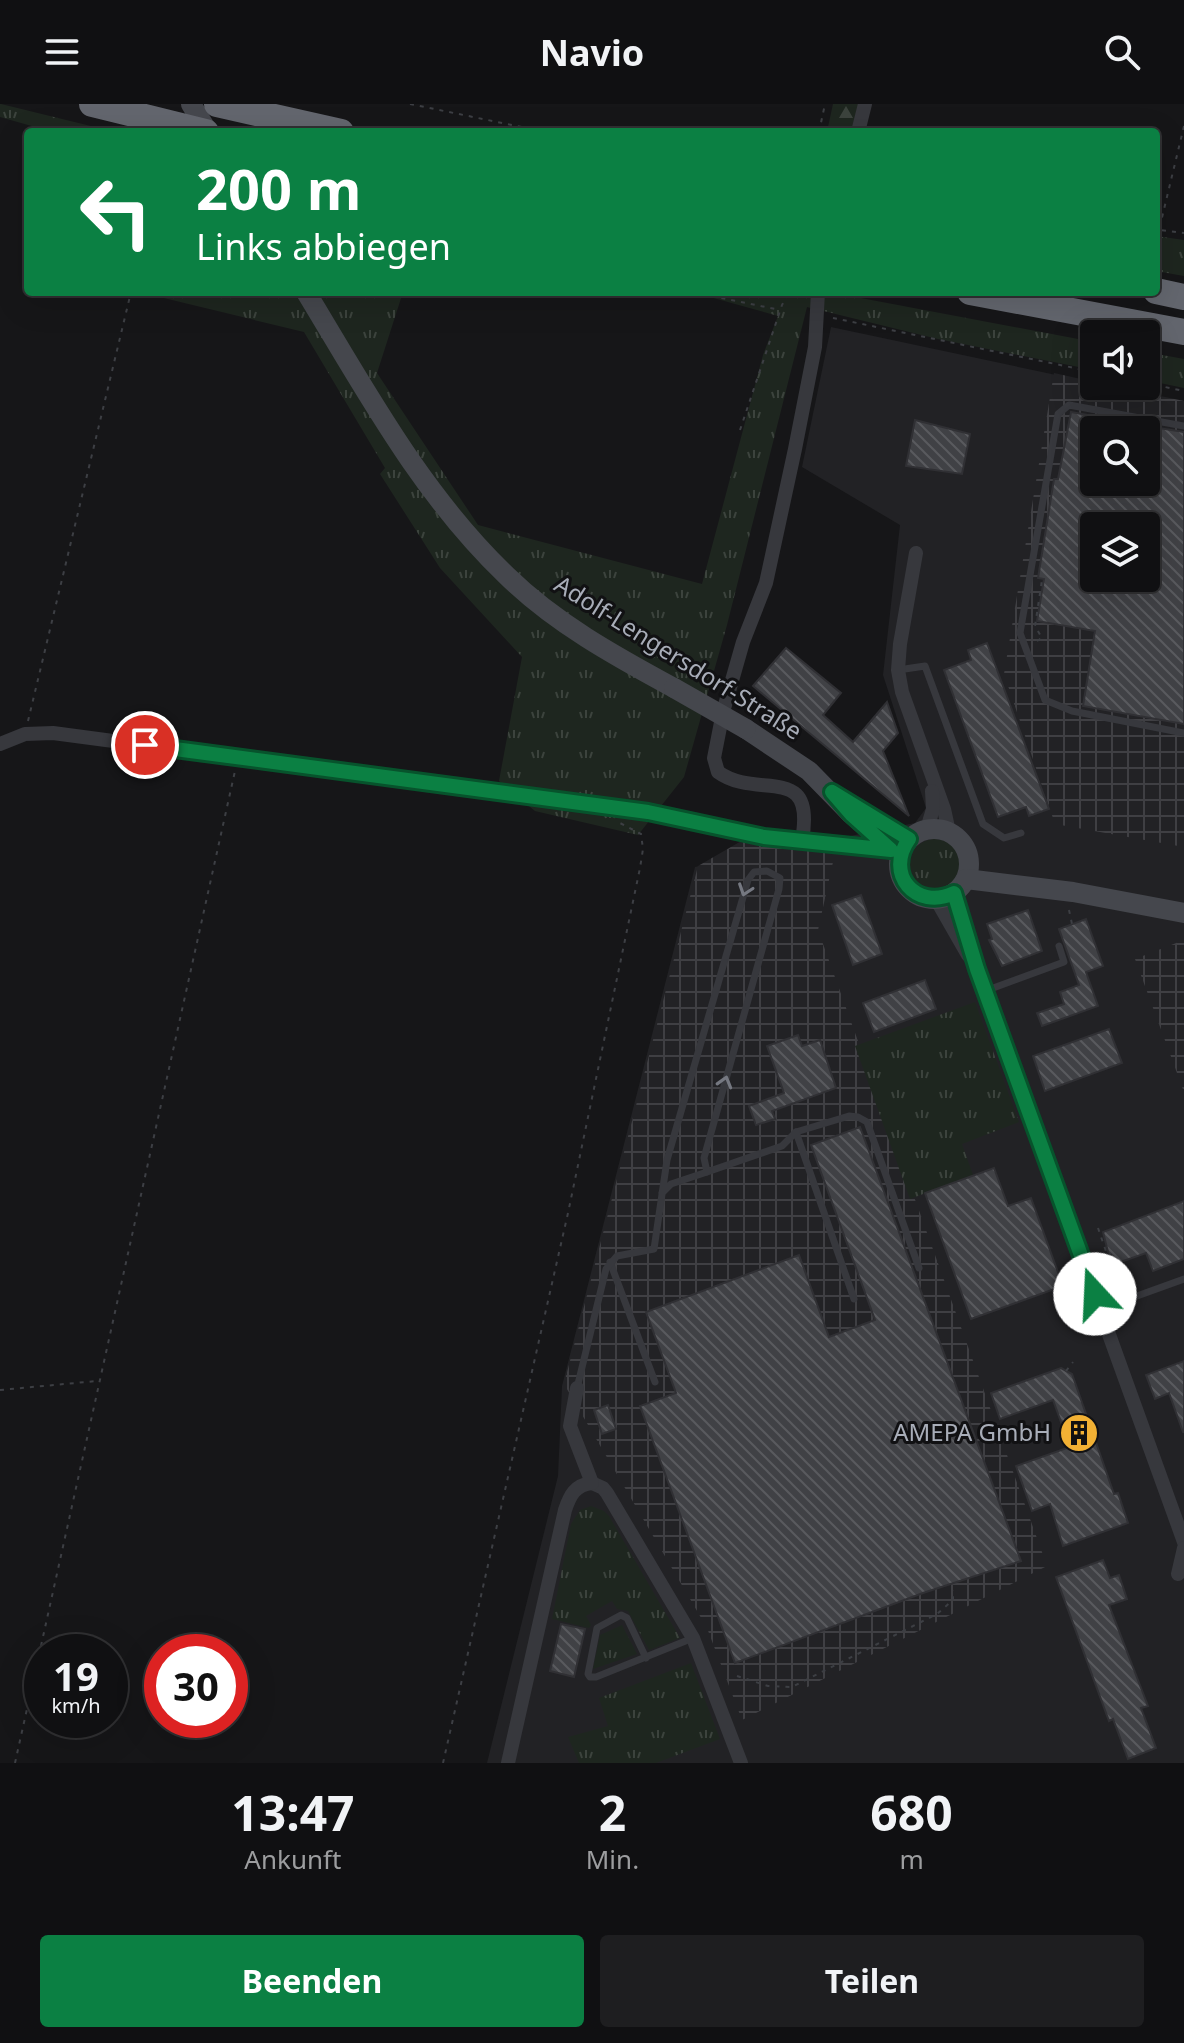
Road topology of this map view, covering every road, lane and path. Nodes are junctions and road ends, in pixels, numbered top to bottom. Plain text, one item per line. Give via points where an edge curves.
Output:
1 (92, 104) edge
2 (217, 104) edge
3 (410, 104) edge
4 (825, 104) edge
5 (865, 104) edge
6 (200, 124) edge
7 (1184, 126) edge
8 (323, 128) edge
9 (527, 128) edge
10 (820, 128) edge
11 (859, 128) edge
12 (1160, 226) edge
13 (1160, 230) edge
14 (1184, 233) edge
15 (1160, 292) edge
16 (130, 296) edge
17 (308, 296) edge
18 (712, 296) edge
19 (787, 296) edge
20 (818, 296) edge
21 (991, 296) edge
22 (1184, 297) edge
23 (780, 310) junction
24 (817, 316) junction
25 (1184, 332) edge
26 (1080, 369) edge
27 (1160, 386) edge
28 (1184, 391) edge
29 (1184, 426) edge
30 (740, 430) dead end
31 (916, 553) dead end
32 (1042, 580) dead end
33 (1040, 635) dead end
34 (898, 670) junction
35 (1184, 733) edge
36 (25, 734) junction
37 (0, 744) edge
38 (238, 758) junction
39 (932, 775) junction
40 (616, 822) dead end
41 (949, 832) junction
42 (1021, 833) dead end
43 (802, 840) junction
44 (907, 844) junction
45 (969, 857) junction
46 (952, 890) junction
47 (1073, 892) junction
48 (1184, 913) edge
49 (1059, 946) dead end
50 (985, 991) junction
51 (836, 1108) dead end
52 (839, 1118) junction
53 (796, 1132) junction
54 (707, 1172) junction
55 (662, 1193) junction
56 (1098, 1228) dead end
57 (610, 1262) junction
58 (919, 1268) dead end
59 (1112, 1269) dead end
60 (1184, 1279) edge
61 (854, 1299) dead end
62 (1101, 1309) junction
63 (1073, 1362) dead end
64 (1066, 1371) dead end
65 (98, 1381) junction
66 (655, 1382) dead end
67 (577, 1388) joint
68 (0, 1390) edge
69 (592, 1483) junction
70 (1184, 1542) edge
71 (1184, 1548) edge
72 (1178, 1574) dead end
73 (953, 1590) dead end
74 (693, 1638) junction
75 (646, 1658) junction
76 (737, 1676) dead end
77 (15, 1763) edge
78 (443, 1763) edge
79 (508, 1763) edge
80 (741, 1763) edge

1 - 6 highway
2 - 8 highway
3 - 9 path
4 - 10 path
5 - 11 street
7 - 12 path
13 - 14 path
15 - 22 highway
16 - 36 path
17 - 44 street, Adolf-Lengersdorf-Straße, bridge via 426,485 497,566 573,628 746,729 809,771 851,814
18 - 23 path
19 - 23 path
20 - 24 street
21 - 25 highway
23 - 30 path
24 - 26 path
24 - 43 street via 766,583 743,642 714,758 718,772 729,780 790,790 800,797 806,816
27 - 28 path
29 - 35 lane via 1063,407 1020,633 1045,700 1072,711
31 - 34 street
32 - 33 path via 1035,626
34 - 39 street
34 - 42 lane via 925,666 983,824 1004,838
36 - 37 street
36 - 38 street via 53,733
38 - 43 street via 648,812
38 - 65 path
39 - 41 street
39 - 44 street via 933,809
40 - 78 path via 641,834 640,868
41 - 44 street
41 - 45 street
43 - 44 street
44 - 46 street via 902,877 908,886 926,897
45 - 46 street
45 - 47 street
46 - 47 street
46 - 50 street
47 - 48 street
49 - 50 lane via 1064,962
50 - 62 street
51 - 52 lane
52 - 53 lane
52 - 58 lane via 867,1122
53 - 54 lane via 782,1146
53 - 61 lane
54 - 55 lane via 671,1184
54 -> 55 lane via 704,1158 779,889 780,878 767,871 754,872 748,880
55 - 57 lane via 654,1249
56 - 59 path
57 - 66 lane
57 - 67 lane
60 - 62 lane
62 - 70 street
63 - 64 path
65 - 68 path
65 - 77 path
67 - 69 street via 570,1426
69 - 74 street via 607,1493
69 - 79 street via 578,1487 565,1510
71 - 72 street
73 - 76 path via 953,1600 937,1614 792,1687
74 - 75 lane
74 - 80 street
75 - 75 lane via 596,1677 588,1674 597,1628 621,1615

